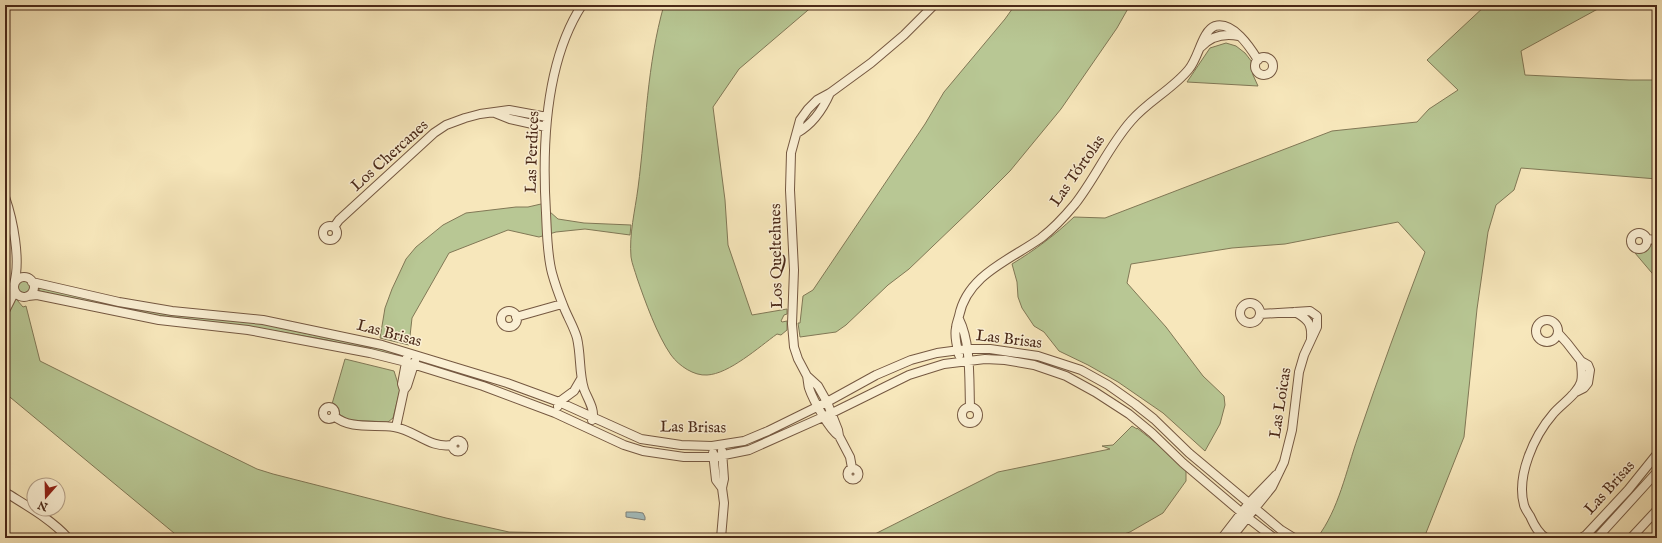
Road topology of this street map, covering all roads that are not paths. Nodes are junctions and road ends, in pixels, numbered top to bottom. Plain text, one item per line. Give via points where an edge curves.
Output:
1 (582, 5) edge
2 (934, 5) edge
3 (1258, 60) dead end
4 (495, 113) junction
5 (547, 117) junction
6 (546, 127) junction
7 (5, 197) edge
8 (334, 227) dead end
9 (1647, 239) dead end
10 (1657, 240) edge
11 (16, 264) junction
12 (30, 280) junction
13 (14, 286) junction
14 (26, 297) junction
15 (562, 304) junction
16 (6, 309) edge
17 (1260, 314) dead end
18 (516, 317) dead end
19 (959, 319) junction
20 (1558, 333) dead end
21 (967, 349) junction
22 (958, 350) junction
23 (408, 352) junction
24 (417, 355) junction
25 (965, 361) junction
26 (406, 362) junction
27 (414, 365) junction
28 (807, 376) junction
29 (581, 378) junction
30 (404, 390) junction
31 (559, 402) junction
32 (827, 402) junction
33 (1135, 404) junction
34 (818, 406) junction
35 (970, 406) dead end
36 (555, 413) junction
37 (832, 413) junction
38 (1129, 414) junction
39 (334, 416) dead end
40 (594, 417) junction
41 (824, 417) junction
42 (396, 427) junction
43 (589, 428) junction
44 (839, 436) junction
45 (452, 445) dead end
46 (720, 445) junction
47 (712, 446) junction
48 (1657, 454) edge
49 (723, 456) junction
50 (714, 457) junction
51 (852, 468) dead end
52 (1280, 472) junction
53 (1657, 472) edge
54 (722, 488) junction
55 (5, 492) edge
56 (1249, 503) junction
57 (1256, 509) junction
58 (1657, 510) edge
59 (1241, 512) junction
60 (1248, 518) junction
61 (1542, 537) edge
62 (68, 538) edge
63 (721, 538) edge
64 (1222, 538) edge
65 (1231, 538) edge
66 (1274, 538) edge
67 (1294, 538) edge
68 (1581, 538) edge
69 (1597, 538) edge
70 (1631, 538) edge

1 - 5 street, Las Perdices via 562,46
2 - 28 street, Los Queltehues via 888,49 817,100 800,120 791,153 790,176 794,270 792,324 796,352
3 - 19 street, Las Tórtolas via 1239,36 1216,37 1206,42 1184,74 1146,105 1126,126 1084,192 1061,220 1042,237 996,266 973,286 962,303
4 - 5 street, Los Chercanes via 509,110
4 - 6 street, Los Chercanes
4 - 8 street, Los Chercanes via 480,114 446,125
5 - 6 street, Las Perdices
6 - 15 street, Las Perdices via 544,185 547,235 552,271
7 - 11 street via 13,227
9 - 10 street
11 - 12 street via 22,274
11 - 13 street
12 - 13 street via 22,278
12 - 14 street via 34,289
12 - 23 street, Las Brisas via 119,302 164,310 263,320
13 - 14 street via 16,294
13 - 16 street via 13,295
14 - 16 street via 15,300
14 - 26 street, Las Brisas via 38,295 159,320 255,331
15 - 18 street
15 - 29 street, Las Perdices via 576,336 581,361
17 - 52 street, Las Loicas via 1295,312 1308,320 1311,329 1311,340 1299,372 1292,430
19 - 21 street, Las Tórtolas
19 - 22 street, Las Tórtolas via 955,330
20 - 61 street via 1581,361 1581,383 1540,431 1531,448 1525,471 1524,505
21 - 22 street, Las Brisas
21 - 25 street, Las Tórtolas
21 - 33 street, Las Brisas via 1012,351 1058,362 1081,370
22 - 25 street, Las Tórtolas
22 - 32 street, Las Brisas via 911,360 876,375
23 - 24 street, Las Brisas
23 - 26 street
24 - 27 street
24 - 31 street, Las Brisas
25 - 35 street, Las Tórtolas
25 - 37 street, Las Brisas via 944,364 909,375
25 - 38 street, Las Brisas via 1005,360 1034,365 1066,376
26 - 27 street, Las Brisas
26 - 30 street via 402,384
27 - 30 street
27 - 36 street, Las Brisas via 483,386
28 - 32 street, Los Queltehues via 818,386
28 - 34 street, Los Queltehues via 809,388
29 - 31 street via 574,391
29 - 40 street, Las Perdices
30 - 42 street
31 - 36 street
31 - 40 street, Las Brisas
32 - 34 street, Las Brisas
32 - 37 street, Los Queltehues
33 - 38 street
33 - 56 street, Las Brisas
34 - 41 street, Los Queltehues
34 - 46 street, Las Brisas via 744,441
36 - 43 street, Las Brisas
37 - 41 street, Las Brisas
37 - 44 street, Los Queltehues
38 - 59 street, Las Brisas
39 - 42 street via 346,423
40 - 43 street
40 - 47 street, Las Brisas via 641,439 681,445
41 - 44 street, Los Queltehues via 833,432
41 - 49 street, Las Brisas via 749,450
42 - 45 street via 437,445
43 - 50 street, Las Brisas via 643,451 684,457
44 - 51 street, Los Queltehues via 850,457
46 - 47 street, Las Brisas
46 - 49 street
47 - 50 street
48 - 68 street, Las Brisas via 1628,490
49 - 50 street, Las Brisas
49 - 54 street
50 - 54 street via 716,480
52 - 56 street, Las Loicas
52 - 57 street, Las Loicas
53 - 69 street, Las Brisas
54 - 63 street via 724,503
55 - 62 street via 62,531
56 - 57 street, Las Brisas
56 - 59 street, Las Loicas
57 - 60 street, Las Loicas
57 - 67 street, Las Brisas
58 - 70 street
59 - 60 street, Las Brisas
59 - 64 street, Las Loicas
60 - 65 street, Las Loicas
60 - 66 street, Las Brisas

